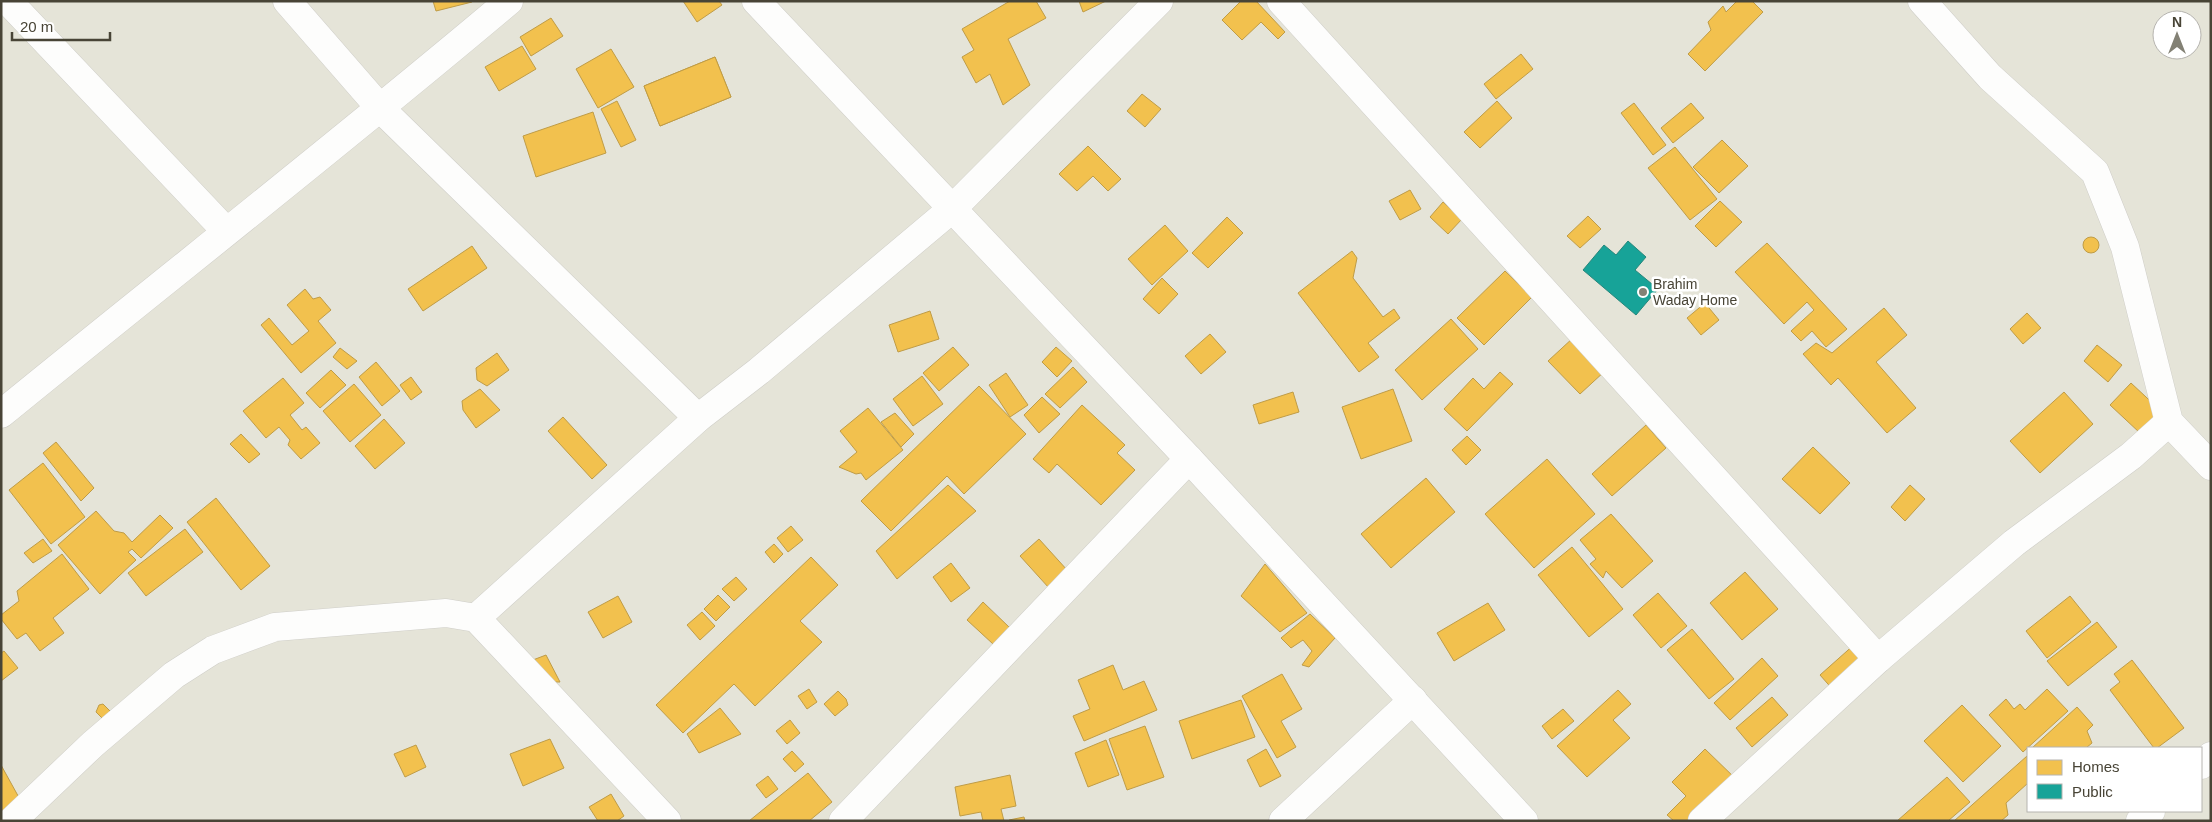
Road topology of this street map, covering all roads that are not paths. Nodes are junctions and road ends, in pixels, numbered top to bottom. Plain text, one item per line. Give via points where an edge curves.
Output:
1 (8, 1) edge
2 (287, 1) edge
3 (509, 1) edge
4 (756, 1) edge
5 (1159, 1) edge
6 (1281, 1) edge
7 (1922, 1) edge
8 (381, 109) junction
9 (952, 208) junction
10 (226, 231) junction
11 (1, 414) edge
12 (698, 418) junction
13 (2169, 422) junction
14 (1189, 458) junction
15 (2211, 466) edge
16 (476, 618) junction
17 (1878, 659) junction
18 (1412, 700) junction
19 (2150, 812) edge
20 (12, 821) edge
21 (667, 821) edge
22 (843, 821) edge
23 (1283, 821) edge
24 (1524, 821) edge
25 (1702, 821) edge
26 (2140, 821) edge

1 - 10 street
2 - 8 street
3 - 8 street
4 - 9 street
5 - 9 street
6 - 17 street
7 - 13 street via 1990,77 2095,172 2125,247
8 - 10 street
8 - 12 street
9 - 12 street via 759,371
9 - 14 street
10 - 11 street
12 - 16 street
13 - 15 street
13 - 17 street via 2131,456 2014,543
14 - 18 street
14 - 22 street
16 - 20 street via 446,613 275,627 213,650 174,675 137,706
16 - 21 street
17 - 25 street
18 - 23 street
18 - 24 street
19 - 26 street

